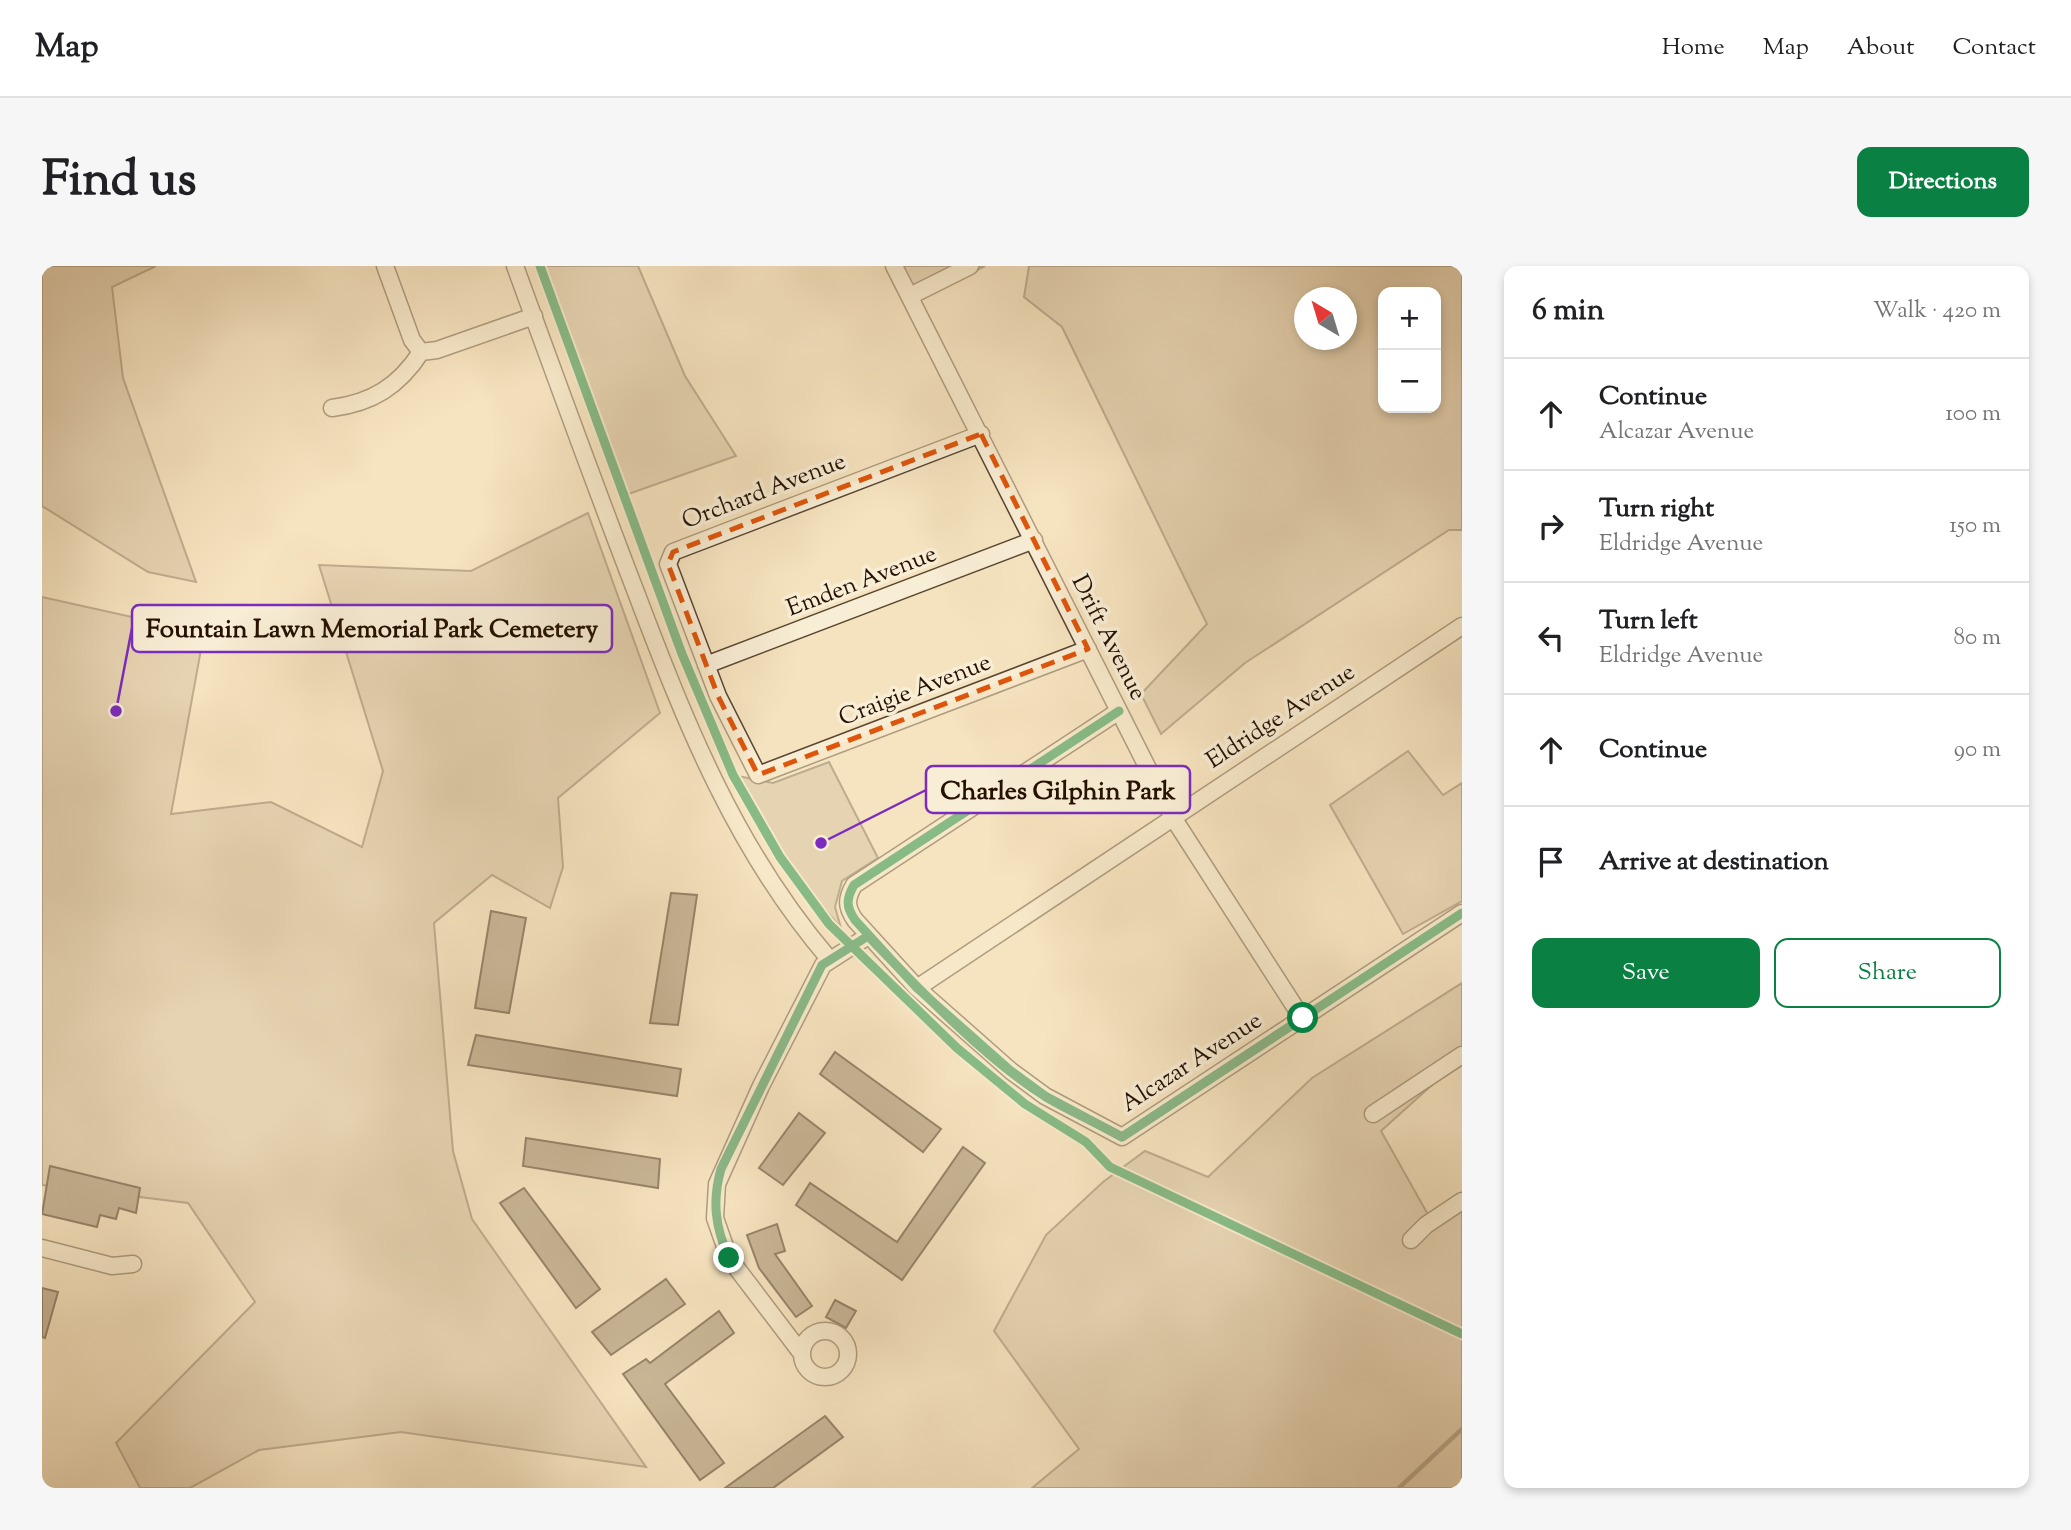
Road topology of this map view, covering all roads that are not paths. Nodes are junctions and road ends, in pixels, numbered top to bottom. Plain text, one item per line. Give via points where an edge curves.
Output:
1 (385, 266) edge
2 (515, 266) edge
3 (894, 266) edge
4 (970, 266) edge
5 (910, 296) junction
6 (534, 316) junction
7 (421, 352) junction
8 (332, 408) dead end
9 (981, 434) junction
10 (1034, 540) junction
11 (1462, 626) edge
12 (1088, 649) junction
13 (706, 665) junction
14 (1119, 711) junction
15 (758, 775) joint
16 (1172, 816) junction
17 (1462, 913) edge
18 (868, 936) junction
19 (830, 960) junction
20 (917, 988) junction
21 (1303, 1018) junction
22 (1462, 1055) edge
23 (1373, 1114) dead end
24 (1462, 1201) edge
25 (1411, 1240) dead end
26 (42, 1248) edge
27 (134, 1264) dead end
28 (802, 1354) dead end

1 - 7 street via 412,340
2 - 6 street
3 - 5 street, Drift Avenue
4 - 5 street
5 - 9 street, Drift Avenue
6 - 7 street
6 - 19 street via 674,695 710,777 782,899
7 - 8 street via 405,376 386,390
9 - 10 street, Drift Avenue
9 - 13 street, Orchard Avenue via 673,552 668,564
10 - 12 street, Drift Avenue
10 - 13 street, Emden Avenue
11 - 16 street, Eldridge Avenue
12 - 14 street, Drift Avenue
12 - 15 street, Craigie Avenue
13 - 15 street, Orchard Avenue via 737,740
14 - 16 street, Drift Avenue
14 - 18 street via 854,886 848,909
16 - 20 street, Eldridge Avenue
16 - 21 street, Drift Avenue
17 - 21 street, Alcazar Avenue
18 - 19 street
18 - 20 street
19 - 28 street via 822,965 767,1074 721,1169 716,1194 715,1217 729,1258
20 - 21 street, Alcazar Avenue via 1045,1096 1122,1137
22 - 23 street
24 - 25 street via 1426,1224
26 - 27 street via 112,1266

